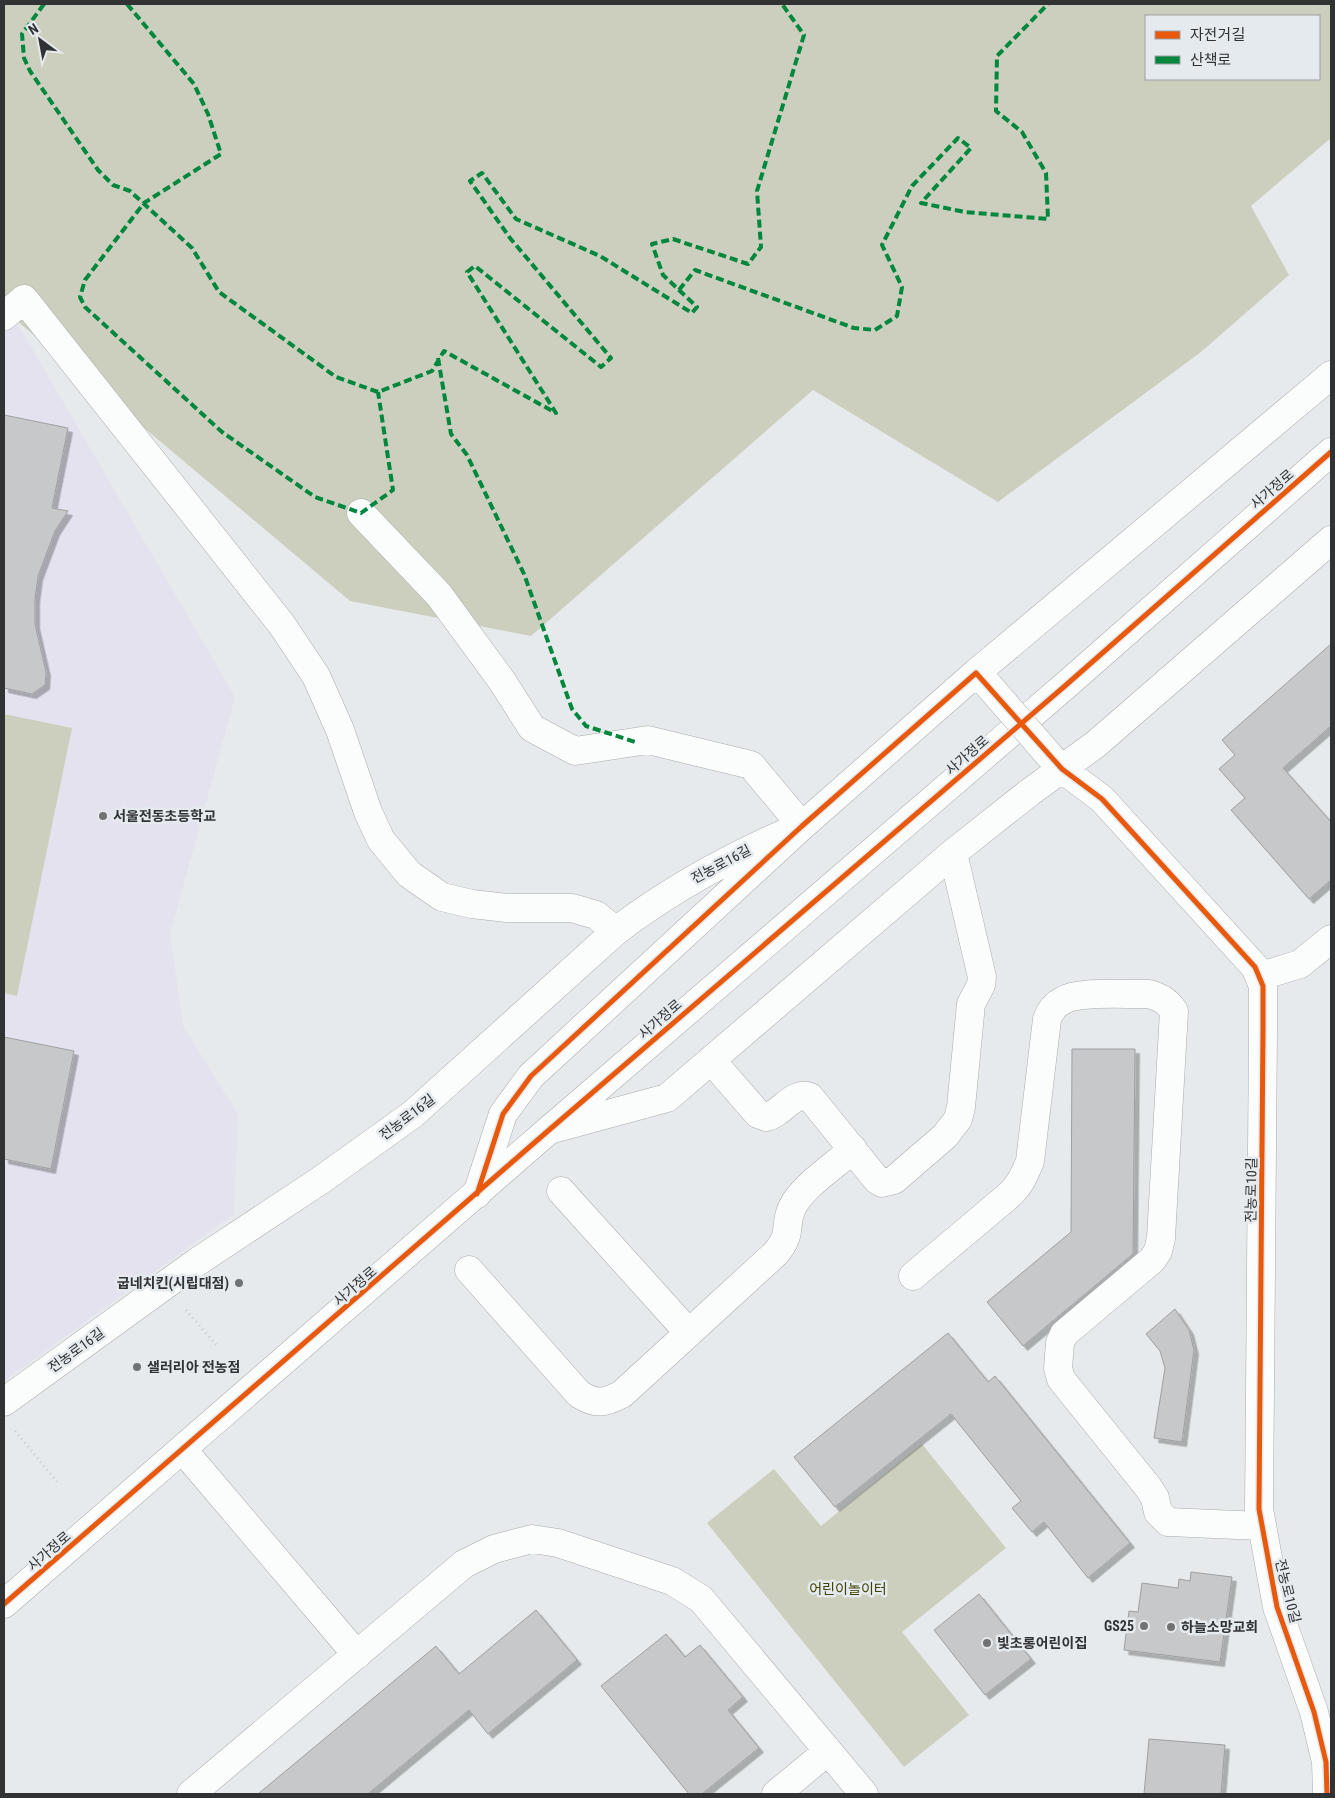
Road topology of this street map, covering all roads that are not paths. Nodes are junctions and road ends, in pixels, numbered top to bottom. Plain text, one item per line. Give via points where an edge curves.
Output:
1 (4, 316) edge
2 (1331, 375) edge
3 (1331, 452) edge
4 (361, 513) dead end
5 (1331, 540) edge
6 (983, 680) junction
7 (1054, 761) junction
8 (802, 826) junction
9 (953, 853) junction
10 (616, 931) junction
11 (1331, 939) edge
12 (1261, 976) junction
13 (711, 1060) junction
14 (549, 1130) junction
15 (853, 1149) junction
16 (561, 1191) dead end
17 (477, 1194) junction
18 (469, 1270) dead end
19 (914, 1276) dead end
20 (689, 1333) junction
21 (4, 1402) edge
22 (183, 1450) junction
23 (1261, 1526) junction
24 (4, 1604) edge
25 (357, 1655) junction
26 (828, 1751) junction
27 (191, 1794) edge
28 (776, 1794) edge
29 (864, 1794) edge
30 (1328, 1794) edge

1 - 10 street via 24,299 282,625 316,676 381,840 409,874 442,897 508,908 572,908 596,915
2 - 6 street
3 - 14 street, 사가정로
4 - 8 street via 439,595 532,728 575,751 648,740 751,765
5 - 7 street, 사가정로 via 1096,744
6 - 7 street, bridge
6 - 8 street
7 - 9 street, 사가정로
7 - 12 street via 1102,799
8 - 10 street, 전농로16길 via 719,864 665,895
8 - 17 street via 532,1076 503,1114
9 - 13 street, 사가정로
9 - 15 street via 982,977 971,1004 958,1119 945,1136 889,1183 876,1180
10 - 21 street, 전농로16길 via 413,1114
11 - 12 street via 1300,964
12 - 23 street, 전농로10길
13 - 14 street, 사가정로 via 668,1098
13 - 15 street via 758,1114 766,1117 778,1112 797,1096 804,1095
14 - 17 street, 사가정로
15 - 20 street via 799,1197 791,1209 788,1234 778,1250
16 - 20 street
17 - 22 street, 사가정로
18 - 20 street via 579,1394 589,1401 600,1404 622,1394
19 - 23 street via 1007,1197 1024,1176 1030,1161 1046,1019 1052,1009 1075,996 1149,994 1168,1003 1174,1011 1158,1251 1152,1260 1064,1334 1058,1368 1067,1389 1148,1487 1162,1518 1168,1522
22 - 24 street, 사가정로
22 - 25 street
23 - 30 street, 전농로10길 via 1277,1607 1314,1712 1326,1762
25 - 26 street via 464,1564 494,1549 532,1539 558,1543 672,1581 701,1599
25 - 27 street
26 - 28 street
26 - 29 street

